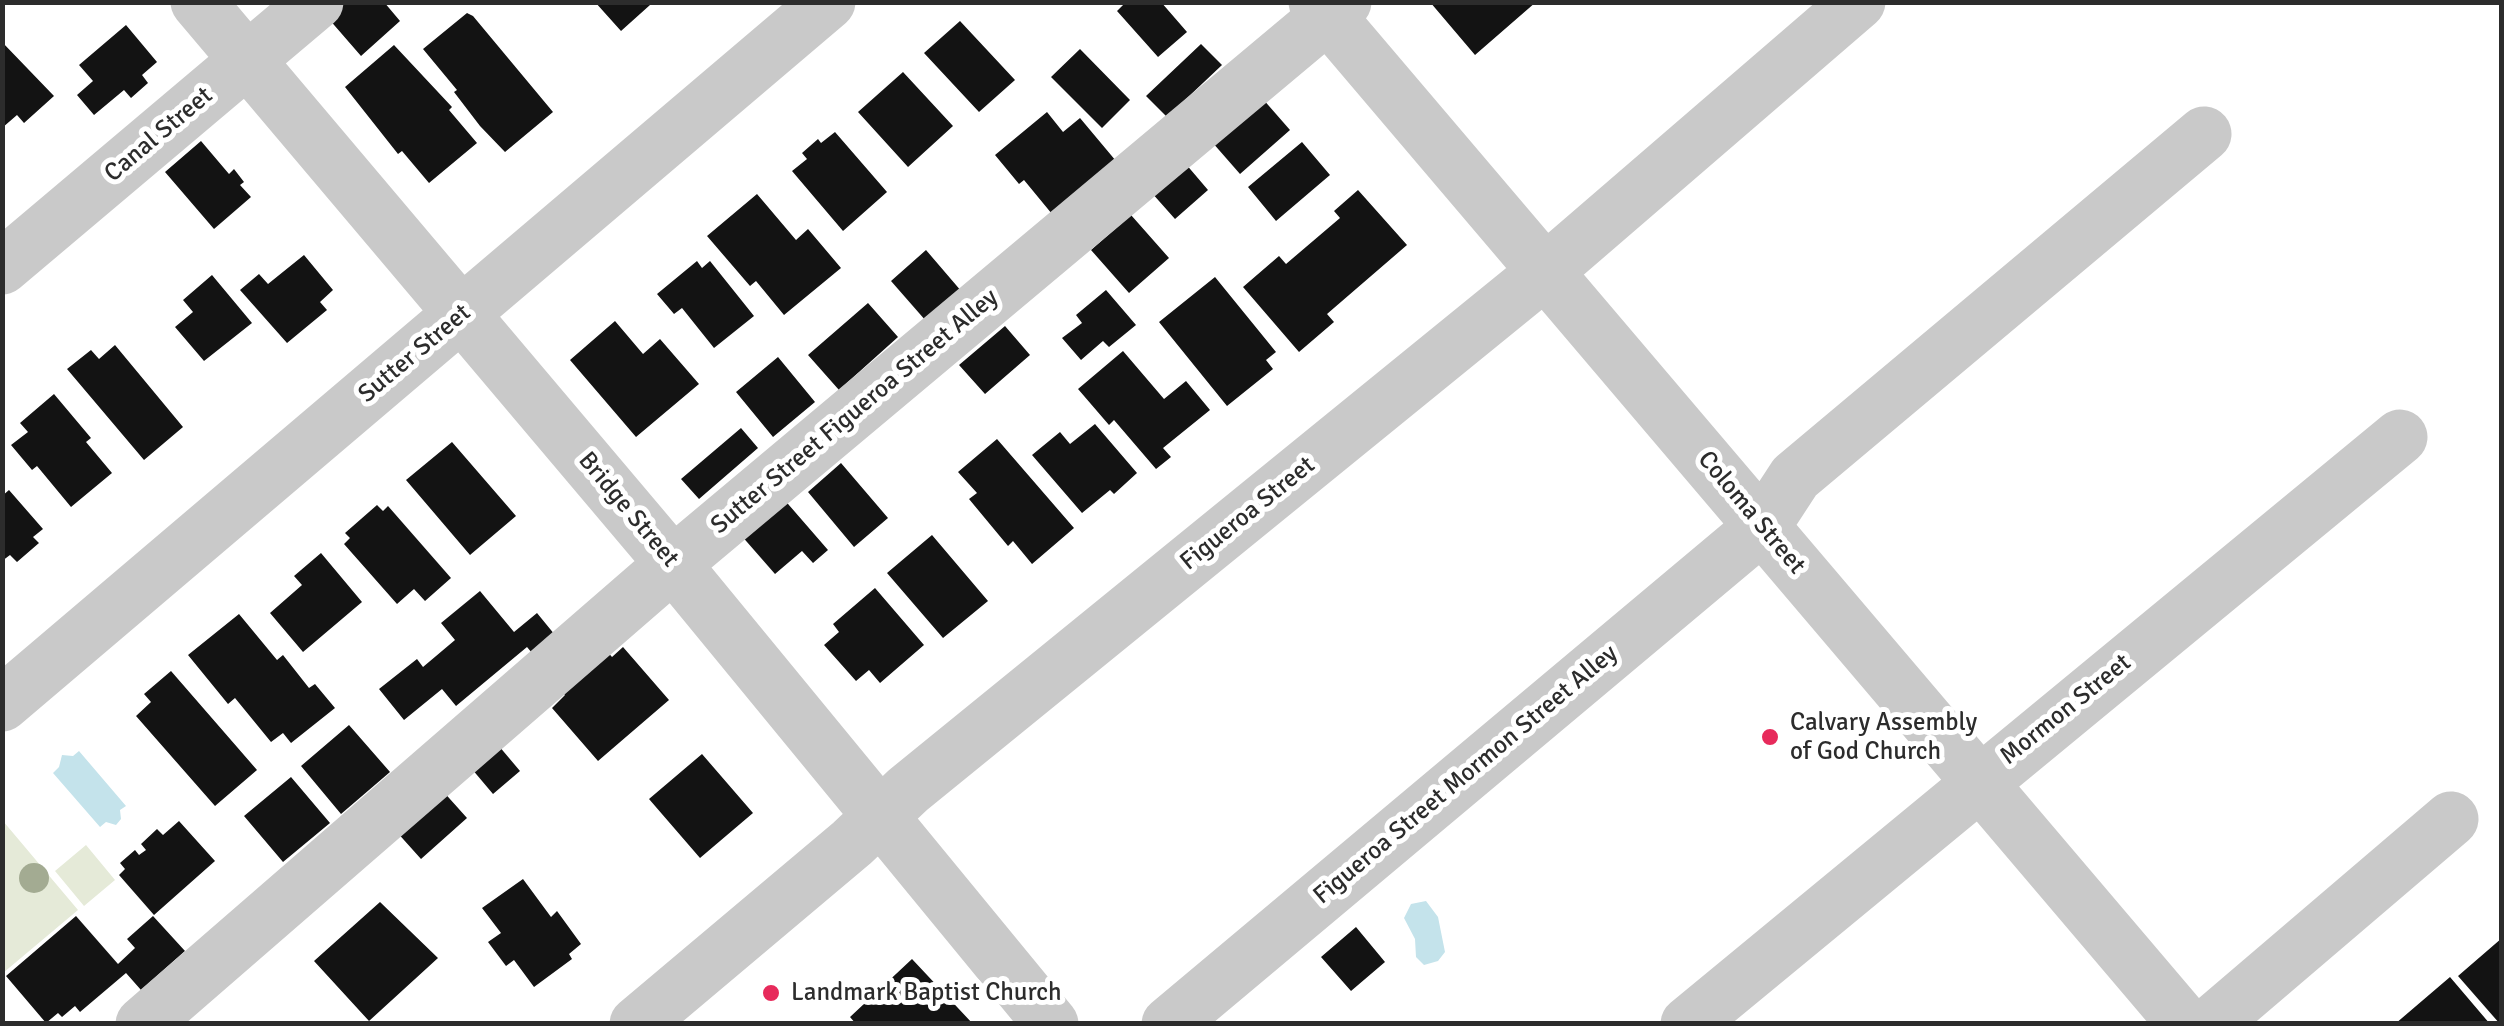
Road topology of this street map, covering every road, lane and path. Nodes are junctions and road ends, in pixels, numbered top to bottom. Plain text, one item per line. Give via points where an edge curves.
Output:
1 (198, 2) edge
2 (316, 2) edge
3 (828, 2) edge
4 (1858, 2) edge
5 (1330, 7) edge
6 (247, 61) junction
7 (2204, 134) dead end
8 (2, 268) edge
9 (1546, 272) junction
10 (462, 314) junction
11 (2400, 437) dead end
12 (1762, 526) junction
13 (673, 564) junction
14 (2, 704) edge
15 (1980, 781) junction
16 (881, 818) junction
17 (2451, 819) dead end
18 (143, 1024) edge
19 (637, 1024) edge
20 (1051, 1024) edge
21 (1169, 1024) edge
22 (1688, 1024) edge
23 (2185, 1024) edge
24 (2211, 1024) edge

1 - 6 street, Bridge Street
2 - 6 street, Canal Street
3 - 10 street, Sutter Street
4 - 9 street, Figueroa Street
5 - 9 street, Coloma Street
5 - 13 street, Sutter Street Figueroa Street Alley
6 - 8 street, Canal Street
6 - 10 street, Bridge Street
7 - 12 street, Figueroa Street Mormon Street Alley via 1795,477
9 - 12 street, Coloma Street
9 - 16 street, Figueroa Street
10 - 13 street, Bridge Street
10 - 14 street, Sutter Street
11 - 15 street, Mormon Street
12 - 15 street, Coloma Street
12 - 21 street, Figueroa Street Mormon Street Alley
13 - 16 street, Bridge Street
13 - 18 street, Sutter Street Figueroa Street Alley
15 - 22 street, Mormon Street
15 - 23 street, Coloma Street
16 - 19 street, Figueroa Street
16 - 20 street, Bridge Street
17 - 24 street

